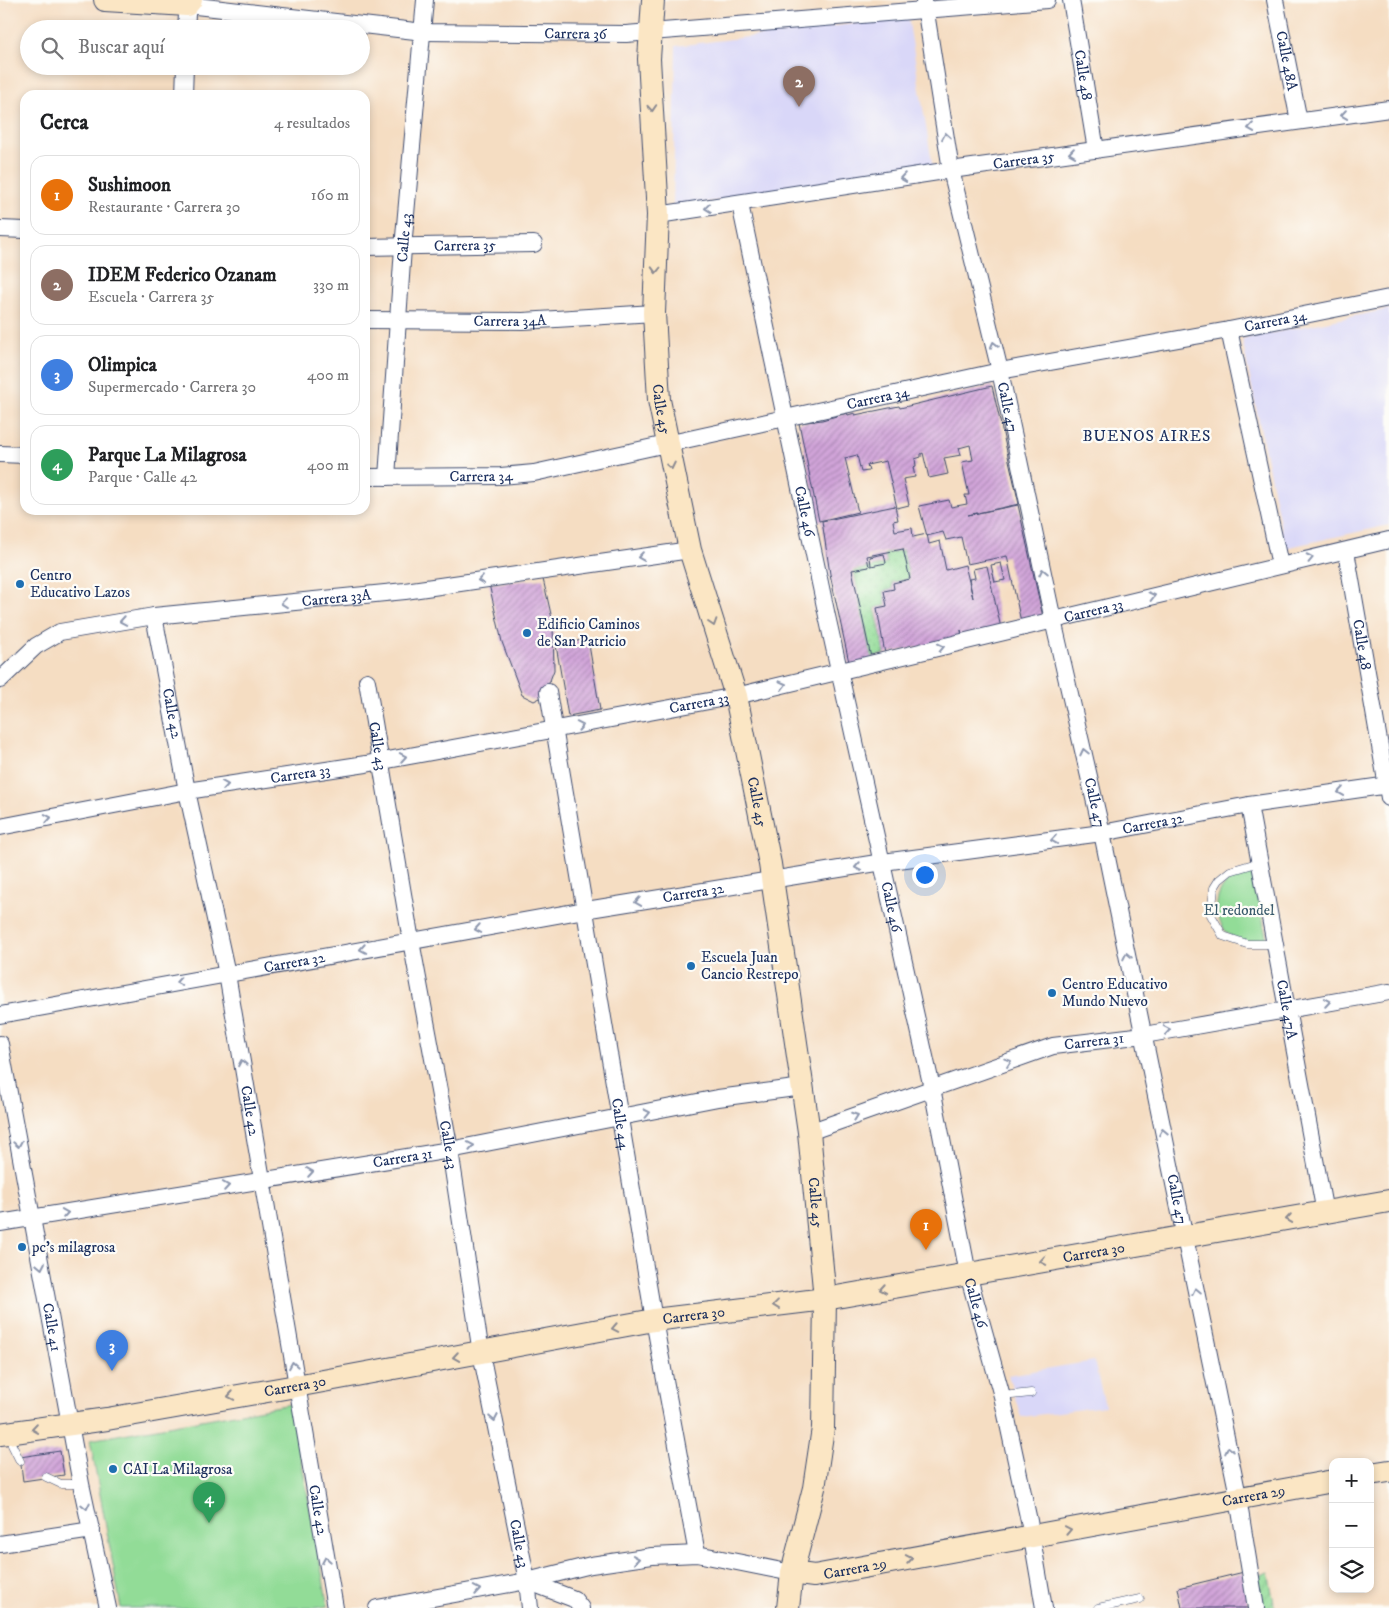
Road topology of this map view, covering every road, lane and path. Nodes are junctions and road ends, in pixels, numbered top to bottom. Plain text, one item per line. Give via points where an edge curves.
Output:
1 (105, 0) edge
2 (425, 0) edge
3 (653, 0) edge
4 (1047, 0) edge
5 (1071, 0) edge
6 (1275, 0) edge
7 (189, 2) edge
8 (925, 5) edge
9 (187, 20) edge
10 (330, 20) edge
11 (370, 25) edge
12 (424, 32) junction
13 (650, 33) junction
14 (185, 75) edge
15 (184, 90) edge
16 (1389, 109) edge
17 (1299, 122) junction
18 (1096, 150) junction
19 (951, 170) junction
20 (740, 204) junction
21 (658, 215) junction
22 (0, 229) edge
23 (20, 230) edge
24 (534, 244) dead end
25 (370, 247) edge
26 (403, 248) junction
27 (1389, 298) edge
28 (654, 313) junction
29 (370, 320) edge
30 (398, 320) junction
31 (1228, 330) junction
32 (1000, 371) junction
33 (786, 418) junction
34 (666, 443) junction
35 (0, 454) edge
36 (20, 455) edge
37 (370, 476) edge
38 (388, 477) junction
39 (1389, 540) edge
40 (690, 550) junction
41 (1346, 551) junction
42 (1280, 565) junction
43 (154, 616) junction
44 (1053, 620) junction
45 (841, 670) junction
46 (0, 680) edge
47 (367, 681) dead end
48 (548, 692) dead end
49 (736, 696) junction
50 (555, 731) junction
51 (381, 761) junction
52 (1388, 790) edge
53 (187, 791) junction
54 (1249, 805) junction
55 (0, 827) edge
56 (1102, 833) junction
57 (883, 862) junction
58 (1260, 862) junction
59 (772, 880) junction
60 (585, 910) junction
61 (411, 941) junction
62 (1276, 944) junction
63 (227, 974) junction
64 (1389, 992) edge
65 (1287, 1008) junction
66 (0, 1015) edge
67 (1144, 1035) junction
68 (0, 1044) edge
69 (803, 1087) junction
70 (932, 1088) junction
71 (621, 1118) junction
72 (809, 1132) junction
73 (450, 1150) junction
74 (262, 1180) junction
75 (1389, 1201) edge
76 (1325, 1213) junction
77 (32, 1218) junction
78 (0, 1223) edge
79 (1184, 1236) junction
80 (968, 1274) junction
81 (825, 1299) junction
82 (654, 1320) junction
83 (481, 1353) junction
84 (296, 1386) junction
85 (1031, 1393) dead end
86 (1002, 1396) junction
87 (71, 1424) junction
88 (6, 1440) edge
89 (20, 1461) dead end
90 (1389, 1471) edge
91 (1374, 1473) edge
92 (46, 1477) dead end
93 (1329, 1482) edge
94 (81, 1484) junction
95 (1238, 1498) junction
96 (92, 1530) junction
97 (1032, 1536) junction
98 (0, 1544) edge
99 (697, 1554) junction
100 (792, 1573) junction
101 (527, 1581) junction
102 (1140, 1599) dead end
103 (108, 1608) edge
104 (335, 1608) edge
105 (377, 1608) edge
106 (530, 1608) edge
107 (581, 1608) edge
108 (788, 1608) edge
109 (1044, 1608) edge
110 (1098, 1608) edge
111 (1256, 1608) edge

1 - 7 main road, Carrera 36
2 - 12 street, Calle 43
3 - 13 main road, Calle 45
4 - 8 street, Carrera 36
5 - 18 street, Calle 48
6 - 17 street, Calle 48A
7 - 9 street
7 - 10 street, Carrera 36
8 - 13 street, Carrera 36
19 -> 8 street, Calle 47
11 - 12 street, Carrera 36
12 - 13 street, Carrera 36
12 - 26 street, Calle 43
13 -> 21 main road, Calle 45
14 - 15 street
16 -> 17 street, Carrera 35
17 -> 18 street, Carrera 35
18 -> 19 street, Carrera 35
19 -> 20 street, Carrera 35
32 -> 19 street, Calle 47
20 -> 21 street, Carrera 35
20 - 33 street, Calle 46
21 -> 28 main road, Calle 45
22 - 23 street
24 - 26 street, Carrera 35
25 - 26 street, Carrera 35
26 - 30 street, Calle 43
27 - 31 street, Carrera 34
28 - 30 street, Carrera 34A via 524,321
28 - 34 main road, Calle 45 via 659,400
29 - 30 street, Carrera 34A
30 - 38 street, Calle 43
31 - 32 street, Carrera 34
31 - 42 street
32 - 33 street, Carrera 34
44 -> 32 street, Calle 47
33 - 34 street, Carrera 34
33 - 45 street, Calle 46
34 - 38 street, Carrera 34 via 534,473
34 -> 40 main road, Calle 45
35 - 36 street
37 - 38 street, Carrera 34
39 - 41 street, Carrera 33
40 -> 43 street, Carrera 33A via 404,591
40 -> 49 main road, Calle 45
42 -> 41 street, Carrera 33
41 - 52 street, Calle 48
44 -> 42 street, Carrera 33
43 -> 46 street, Carrera 33A via 60,632 36,646
43 - 53 street, Calle 42
45 -> 44 street, Carrera 33
56 -> 44 street, Calle 47
49 -> 45 street, Carrera 33
45 - 57 street, Calle 46
47 - 51 street, Calle 43
48 - 50 street, Calle 44
50 -> 49 street, Carrera 33
49 - 59 main road, Calle 45
51 -> 50 street, Carrera 33
50 - 60 street, Calle 44
53 -> 51 street, Carrera 33
51 - 61 street, Calle 43
52 -> 54 street, Carrera 32
55 -> 53 street, Carrera 33
53 - 63 street, Calle 42
54 - 56 street, Carrera 32
54 - 58 street, Calle 47A
56 -> 57 street, Carrera 32
67 -> 56 street, Calle 47
57 -> 59 street, Carrera 32
57 - 70 street, Calle 46
58 - 62 street, Calle 47A
58 - 62 lane via 1230,871 1219,880 1214,888 1211,915 1223,936 1247,944
59 -> 60 street, Carrera 32
59 - 69 main road, Calle 45
60 -> 61 street, Carrera 32
60 - 71 street, Calle 44
61 -> 63 street, Carrera 32
61 - 73 street, Calle 43
62 - 65 street, Calle 47A
63 -> 66 street, Carrera 32
74 -> 63 street, Calle 42
65 -> 64 street, Carrera 31
67 -> 65 street, Carrera 31
65 - 76 street, Calle 47A
70 -> 67 street, Carrera 31 via 1053,1046
79 -> 67 street, Calle 47
68 -> 77 street, Calle 41
71 -> 69 street, Carrera 31 via 718,1098
69 - 72 main road, Calle 45
72 -> 70 street, Carrera 31
70 - 80 street, Calle 46
73 -> 71 street, Carrera 31
71 - 82 street, Calle 44
72 - 81 main road, Calle 45
74 -> 73 street, Carrera 31
73 - 83 street, Calle 43
77 -> 74 street, Carrera 31
84 -> 74 street, Calle 42
75 - 76 main road, Carrera 30
76 -> 79 main road, Carrera 30
77 - 78 street, Carrera 31
77 -> 87 street, Calle 41
79 -> 80 main road, Carrera 30
95 -> 79 street, Calle 47
80 -> 81 main road, Carrera 30
80 - 86 street, Calle 46
81 -> 82 main road, Carrera 30
81 - 100 main road, Calle 45 via 823,1428 814,1488
82 -> 83 main road, Carrera 30
82 - 99 street, Calle 44
83 -> 84 main road, Carrera 30
83 -> 101 street, Calle 43
84 -> 87 main road, Carrera 30
104 -> 84 street, Calle 42
85 - 86 lane
86 - 97 street, Calle 46
87 -> 88 main road, Carrera 30
87 - 94 street, Calle 41
88 - 89 lane
90 - 91 main road
92 - 94 lane via 61,1484
93 - 95 main road, Carrera 29
94 -> 96 street, Calle 41
97 -> 95 main road, Carrera 29
95 - 111 street, Calle 47
96 - 98 street
96 - 103 street, Calle 41
100 -> 97 main road, Carrera 29 via 814,1576
97 - 109 street, Calle 46
99 - 100 street, Carrera 29
101 -> 99 street, Carrera 29 via 590,1565 652,1556
100 - 108 main road, Calle 45
105 -> 101 street, Carrera 29
101 - 106 street, Calle 43
101 - 107 street via 574,1600
102 - 110 lane

